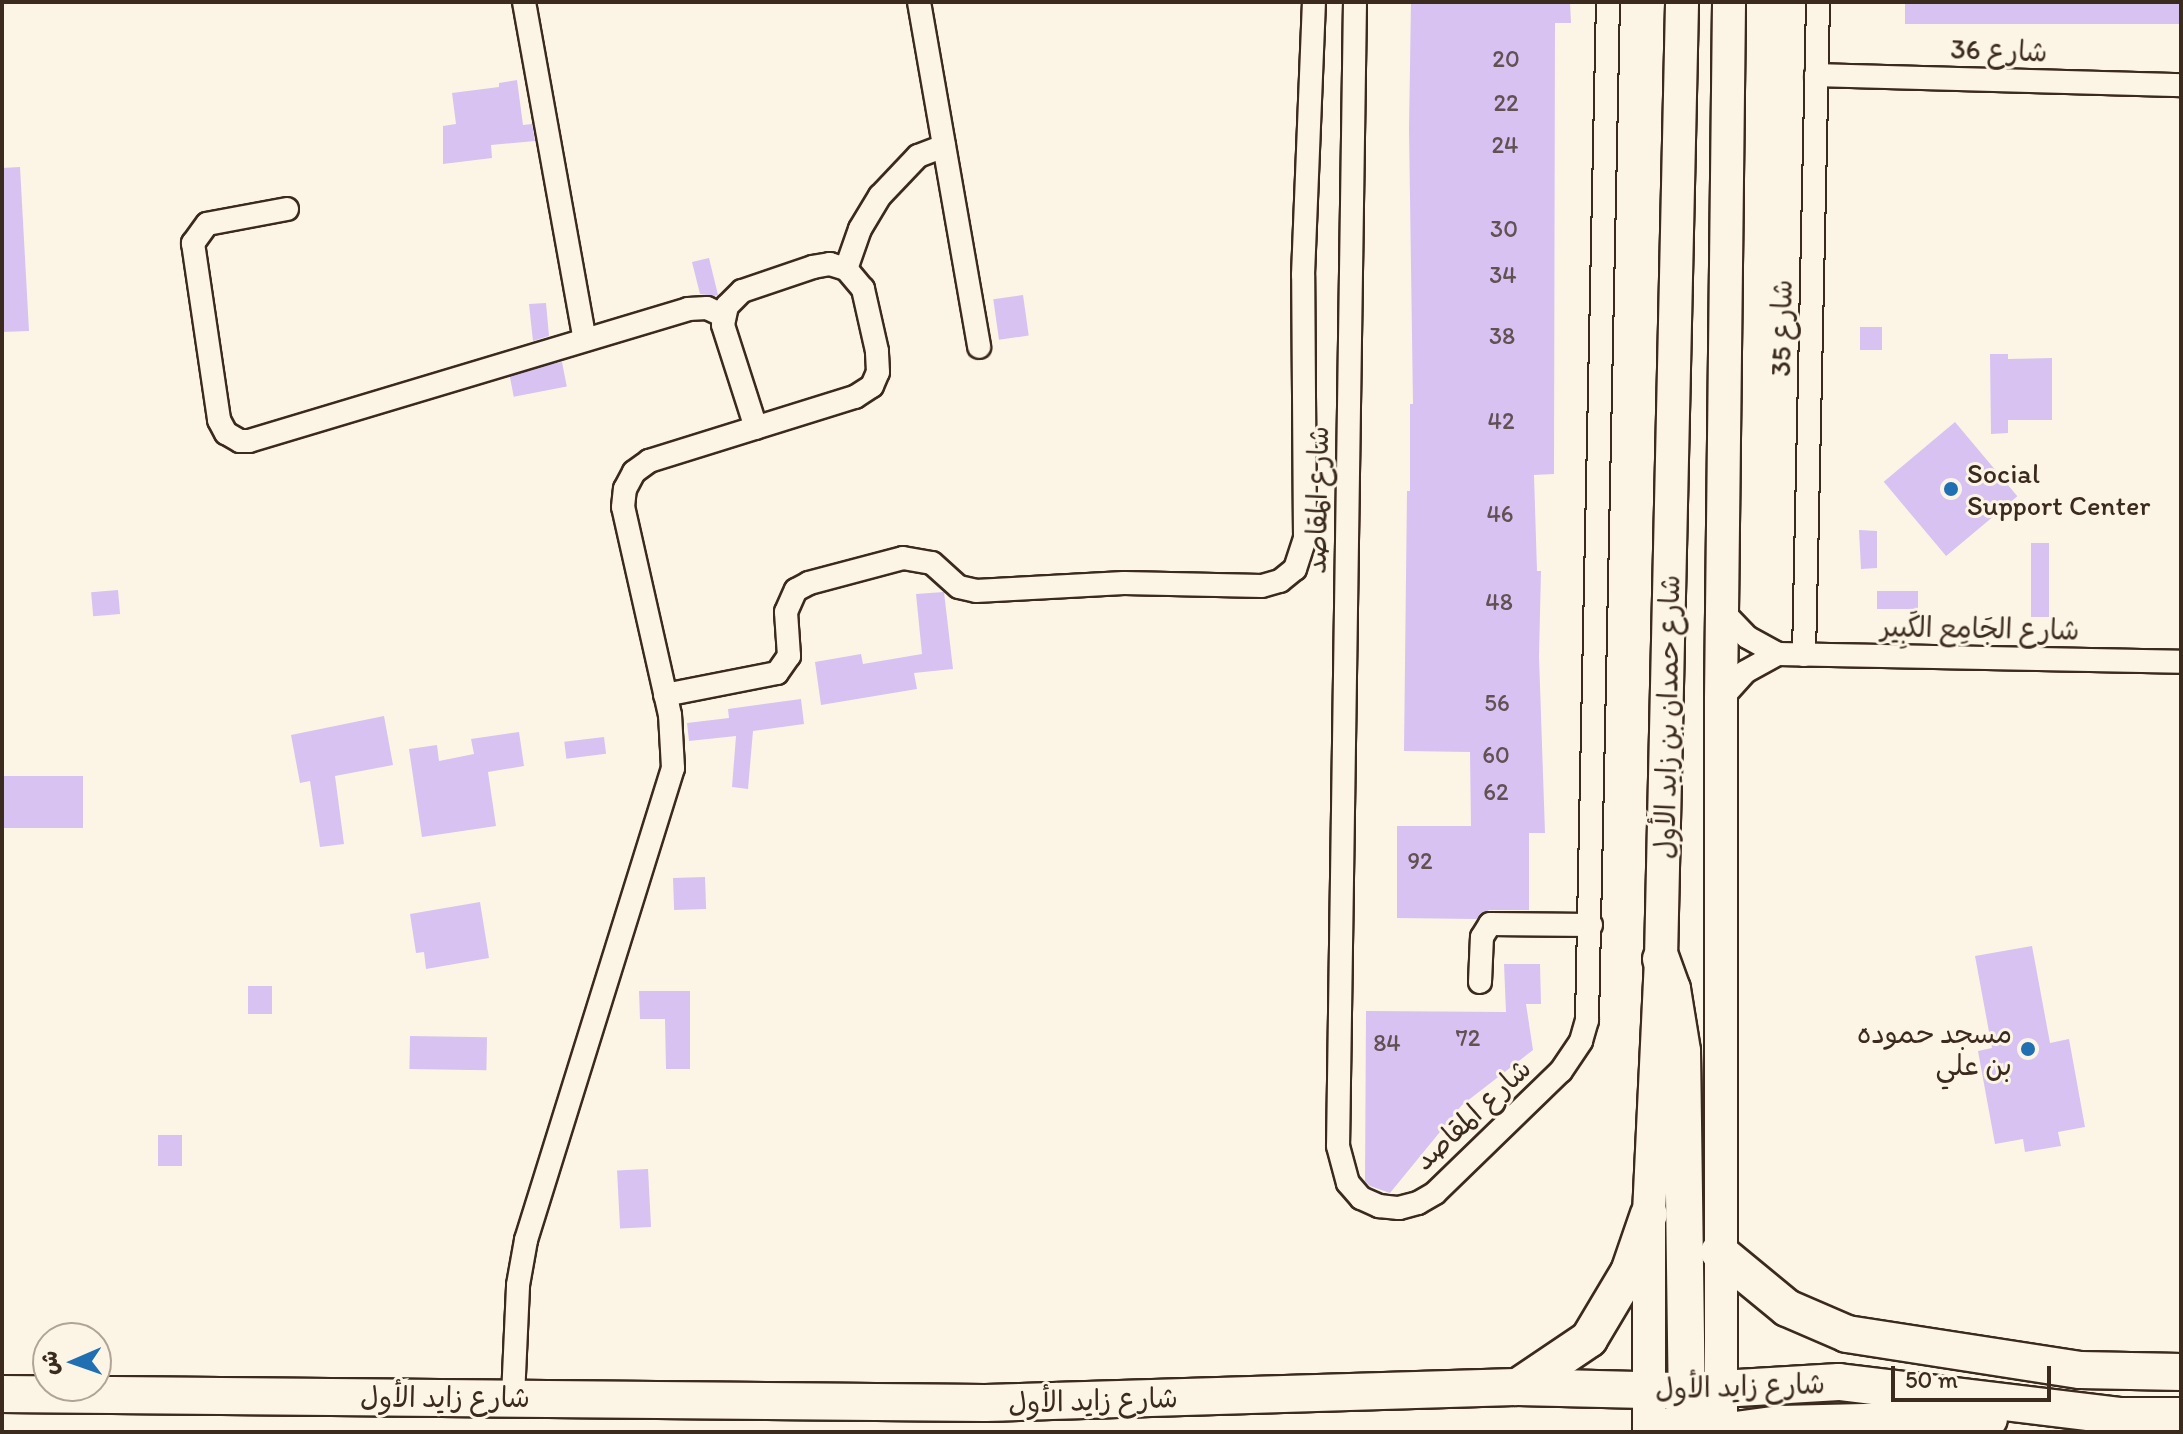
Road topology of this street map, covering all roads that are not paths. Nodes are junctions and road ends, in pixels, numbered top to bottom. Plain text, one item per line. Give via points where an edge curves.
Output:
1 (524, 2) edge
2 (919, 2) edge
3 (1314, 2) edge
4 (1355, 2) edge
5 (1608, 2) edge
6 (1682, 2) edge
7 (1729, 2) edge
8 (1818, 2) edge
9 (1816, 75) junction
10 (2181, 85) edge
11 (944, 146) junction
12 (287, 209) dead end
13 (846, 269) junction
14 (724, 316) junction
15 (585, 340) junction
16 (979, 347) dead end
17 (756, 428) junction
18 (1722, 611) junction
19 (1778, 654) junction
20 (1804, 655) junction
21 (2181, 662) edge
22 (665, 695) junction
23 (1721, 699) junction
24 (1591, 925) junction
25 (1661, 959) junction
26 (1480, 982) dead end
27 (1649, 1214) junction
28 (1719, 1252) junction
29 (2080, 1370) junction
30 (2181, 1372) edge
31 (1839, 1382) junction
32 (1518, 1387) junction
33 (1649, 1390) junction
34 (2, 1394) edge
35 (513, 1397) junction
36 (2119, 1416) junction
37 (2181, 1416) edge
38 (1686, 1420) edge

1 - 15 street
2 - 11 street
3 - 22 street via 1303,275 1305,538 1295,569 1262,586 1124,583 976,591 959,587 932,563 903,558 796,590 786,612 789,656 777,673
4 - 24 street, شارع المقاصد via 1338,1146 1348,1183 1361,1198 1399,1208 1435,1193 1566,1065 1587,1020
5 - 24 street, شارع المقاصد
6 - 25 main road, شارع حمدان بن زايد الأول
7 - 18 main road, شارع حمدان بن زايد الأول
8 - 9 street, شارع 35
9 - 10 street, شارع 36
9 - 20 street, شارع 35
11 - 13 street via 918,156 880,196 860,229
11 - 16 street
12 - 15 street via 207,224 193,243 219,420 232,438 249,441
13 - 14 street via 821,264 742,291
13 - 17 street via 863,289 877,351 876,379 862,394
14 - 15 street via 707,308 688,309
14 - 17 street via 725,335
17 - 22 street via 649,461 634,472 625,489 623,507
18 - 19 street, شارع الجَامِع الكَبِير via 1747,637
18 - 23 main road, شارع حمدان بن زايد الأول
19 - 20 street, شارع الجَامِع الكَبِير
19 - 23 street via 1745,672
20 - 21 street, شارع الجَامِع الكَبِير
22 - 35 street via 673,741 670,786 526,1240 518,1285
23 - 28 main road, شارع حمدان بن زايد الأول
24 - 26 street via 1490,924 1482,937
25 - 27 main road, شارع حمدان بن زايد الأول
25 - 38 main road via 1672,989 1682,1051
27 - 32 main road via 1629,1272 1589,1339
27 - 33 main road, شارع حمدان بن زايد الأول
28 - 29 main road via 1787,1308 1847,1334
28 - 38 main road, شارع حمدان بن زايد الأول
29 - 30 main road
29 - 31 main road
31 - 36 main road, شارع زايد الأول
31 - 38 main road, شارع زايد الأول
32 - 33 main road, شارع زايد الأول
32 - 35 main road, شارع زايد الأول via 985,1403
33 - 38 main road, شارع زايد الأول
34 - 35 main road, شارع زايد الأول
36 - 37 main road, شارع زايد الأول
36 - 38 main road via 1781,1424

